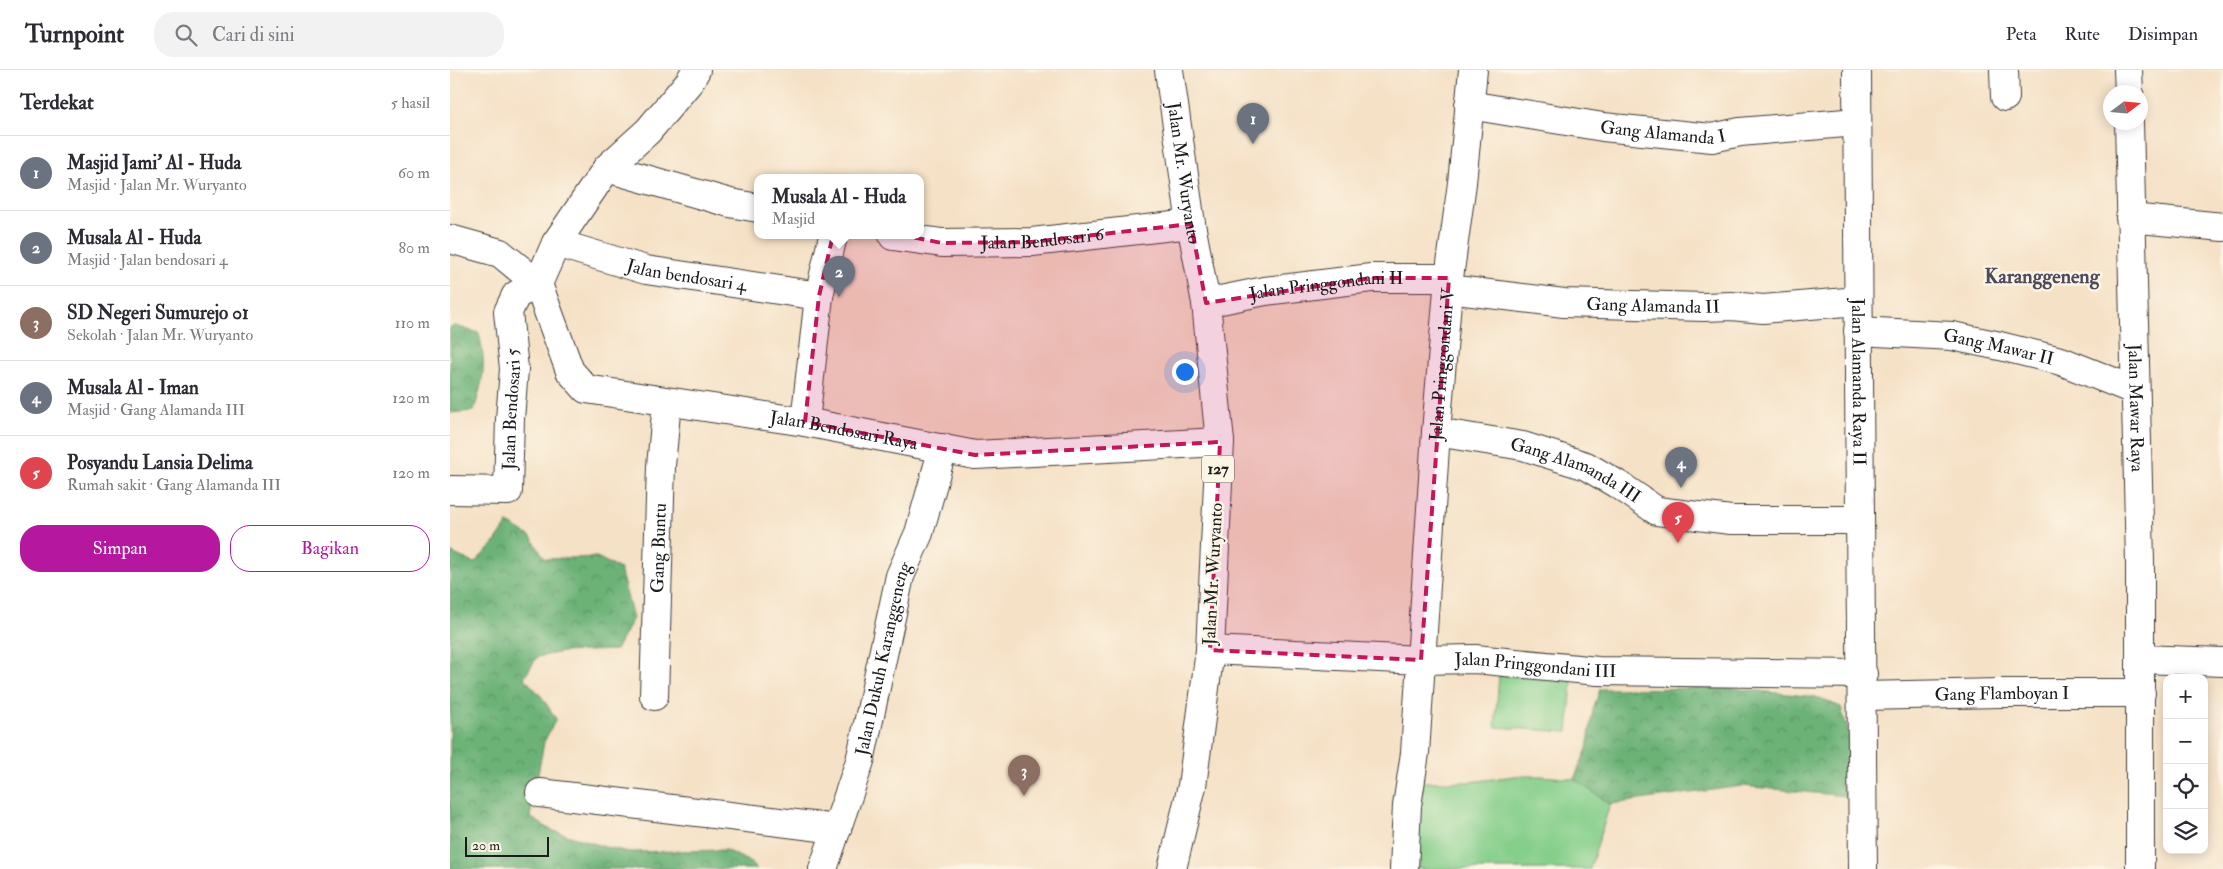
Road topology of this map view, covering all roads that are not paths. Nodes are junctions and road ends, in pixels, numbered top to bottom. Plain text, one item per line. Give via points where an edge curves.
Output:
1 (696, 70) edge
2 (1169, 70) edge
3 (1473, 70) edge
4 (1857, 70) edge
5 (2004, 70) edge
6 (2128, 70) edge
7 (2129, 85) edge
8 (2005, 97) dead end
9 (1469, 105) junction
10 (1857, 122) junction
11 (2129, 130) edge
12 (607, 168) junction
13 (754, 207) edge
14 (2130, 218) junction
15 (1190, 224) junction
16 (2223, 226) edge
17 (450, 239) edge
18 (832, 239) edge
19 (914, 239) edge
20 (556, 243) junction
21 (1449, 283) junction
22 (538, 284) junction
23 (819, 296) junction
24 (1858, 301) junction
25 (1206, 303) junction
26 (1858, 331) junction
27 (2134, 390) junction
28 (667, 402) junction
29 (805, 422) junction
30 (1436, 432) junction
31 (1220, 442) junction
32 (943, 448) junction
33 (450, 490) edge
34 (1860, 520) junction
35 (1210, 650) junction
36 (2140, 659) junction
37 (1421, 660) junction
38 (2223, 662) edge
39 (1863, 685) junction
40 (2141, 693) junction
41 (654, 696) dead end
42 (540, 794) dead end
43 (837, 828) junction
44 (823, 869) edge
45 (1172, 869) edge
46 (1404, 869) edge
47 (1864, 869) edge
48 (2140, 869) edge

1 - 12 street via 648,131
2 - 15 street, Jalan Mr. Wuryanto / 127
3 - 9 street, Jalan Pringgondani V
4 - 10 street, Jalan Alamanda Raya II
5 - 8 street
6 - 7 street
9 - 10 street, Gang Alamanda I via 1603,127 1712,138 1740,132
9 - 21 street, Jalan Pringgondani V
10 - 24 street, Jalan Alamanda Raya II
11 - 14 street, Jalan Mawar Raya
12 - 13 street
12 - 20 street
14 - 16 street
14 - 27 street, Jalan Mawar Raya
15 - 19 street, Jalan Bendosari 6 via 1032,242 942,243
15 - 25 street, Jalan Mr. Wuryanto / 127
17 - 22 street via 500,253
18 - 23 street
20 - 22 street
20 - 23 street, Jalan bendosari 4 via 646,270
21 - 24 street, Gang Alamanda II via 1564,303 1763,309
21 - 25 street, Jalan Pringgondani II via 1371,278 1265,291
21 - 30 street, Jalan Pringgondani V
22 - 28 street, Jalan Bendosari Raya via 570,372 581,385
22 - 33 street, Jalan Bendosari 5 via 516,295 508,312 514,369 508,491
23 - 29 street
24 - 26 street, Jalan Alamanda Raya II
25 - 31 street, Jalan Mr. Wuryanto / 127
26 - 27 street, Gang Mawar II via 1952,336 2000,346 2061,361
26 - 34 street, Jalan Alamanda Raya II
27 - 36 street, Jalan Mawar Raya
28 - 29 street, Jalan Bendosari Raya
28 - 41 street, Gang Buntu
29 - 32 street, Jalan Bendosari Raya
30 - 34 street, Gang Alamanda III via 1523,446 1586,466 1657,511 1731,520
30 - 37 street, Jalan Pringgondani V
31 - 32 street, Jalan Bendosari Raya via 975,455
31 - 35 street, Jalan Mr. Wuryanto / 127
32 - 43 street, Jalan Dukuh Karanggeneng via 918,532 900,576 860,761
34 - 39 street, Jalan Alamanda Raya II
35 - 37 street, Jalan Pringgondani III
35 - 45 street, Jalan Mr. Wuryanto / 127 via 1192,786
36 - 38 street
36 - 40 street, Jalan Mawar Raya
37 - 39 street, Jalan Pringgondani III via 1475,659 1598,671
37 - 46 street, Jalan Pringgondani V
39 - 40 street, Gang Flamboyan I via 1999,693
39 - 47 street, Jalan Alamanda Raya II
40 - 48 street, Jalan Mawar Raya
42 - 43 street
43 - 44 street, Jalan Dukuh Karanggeneng

